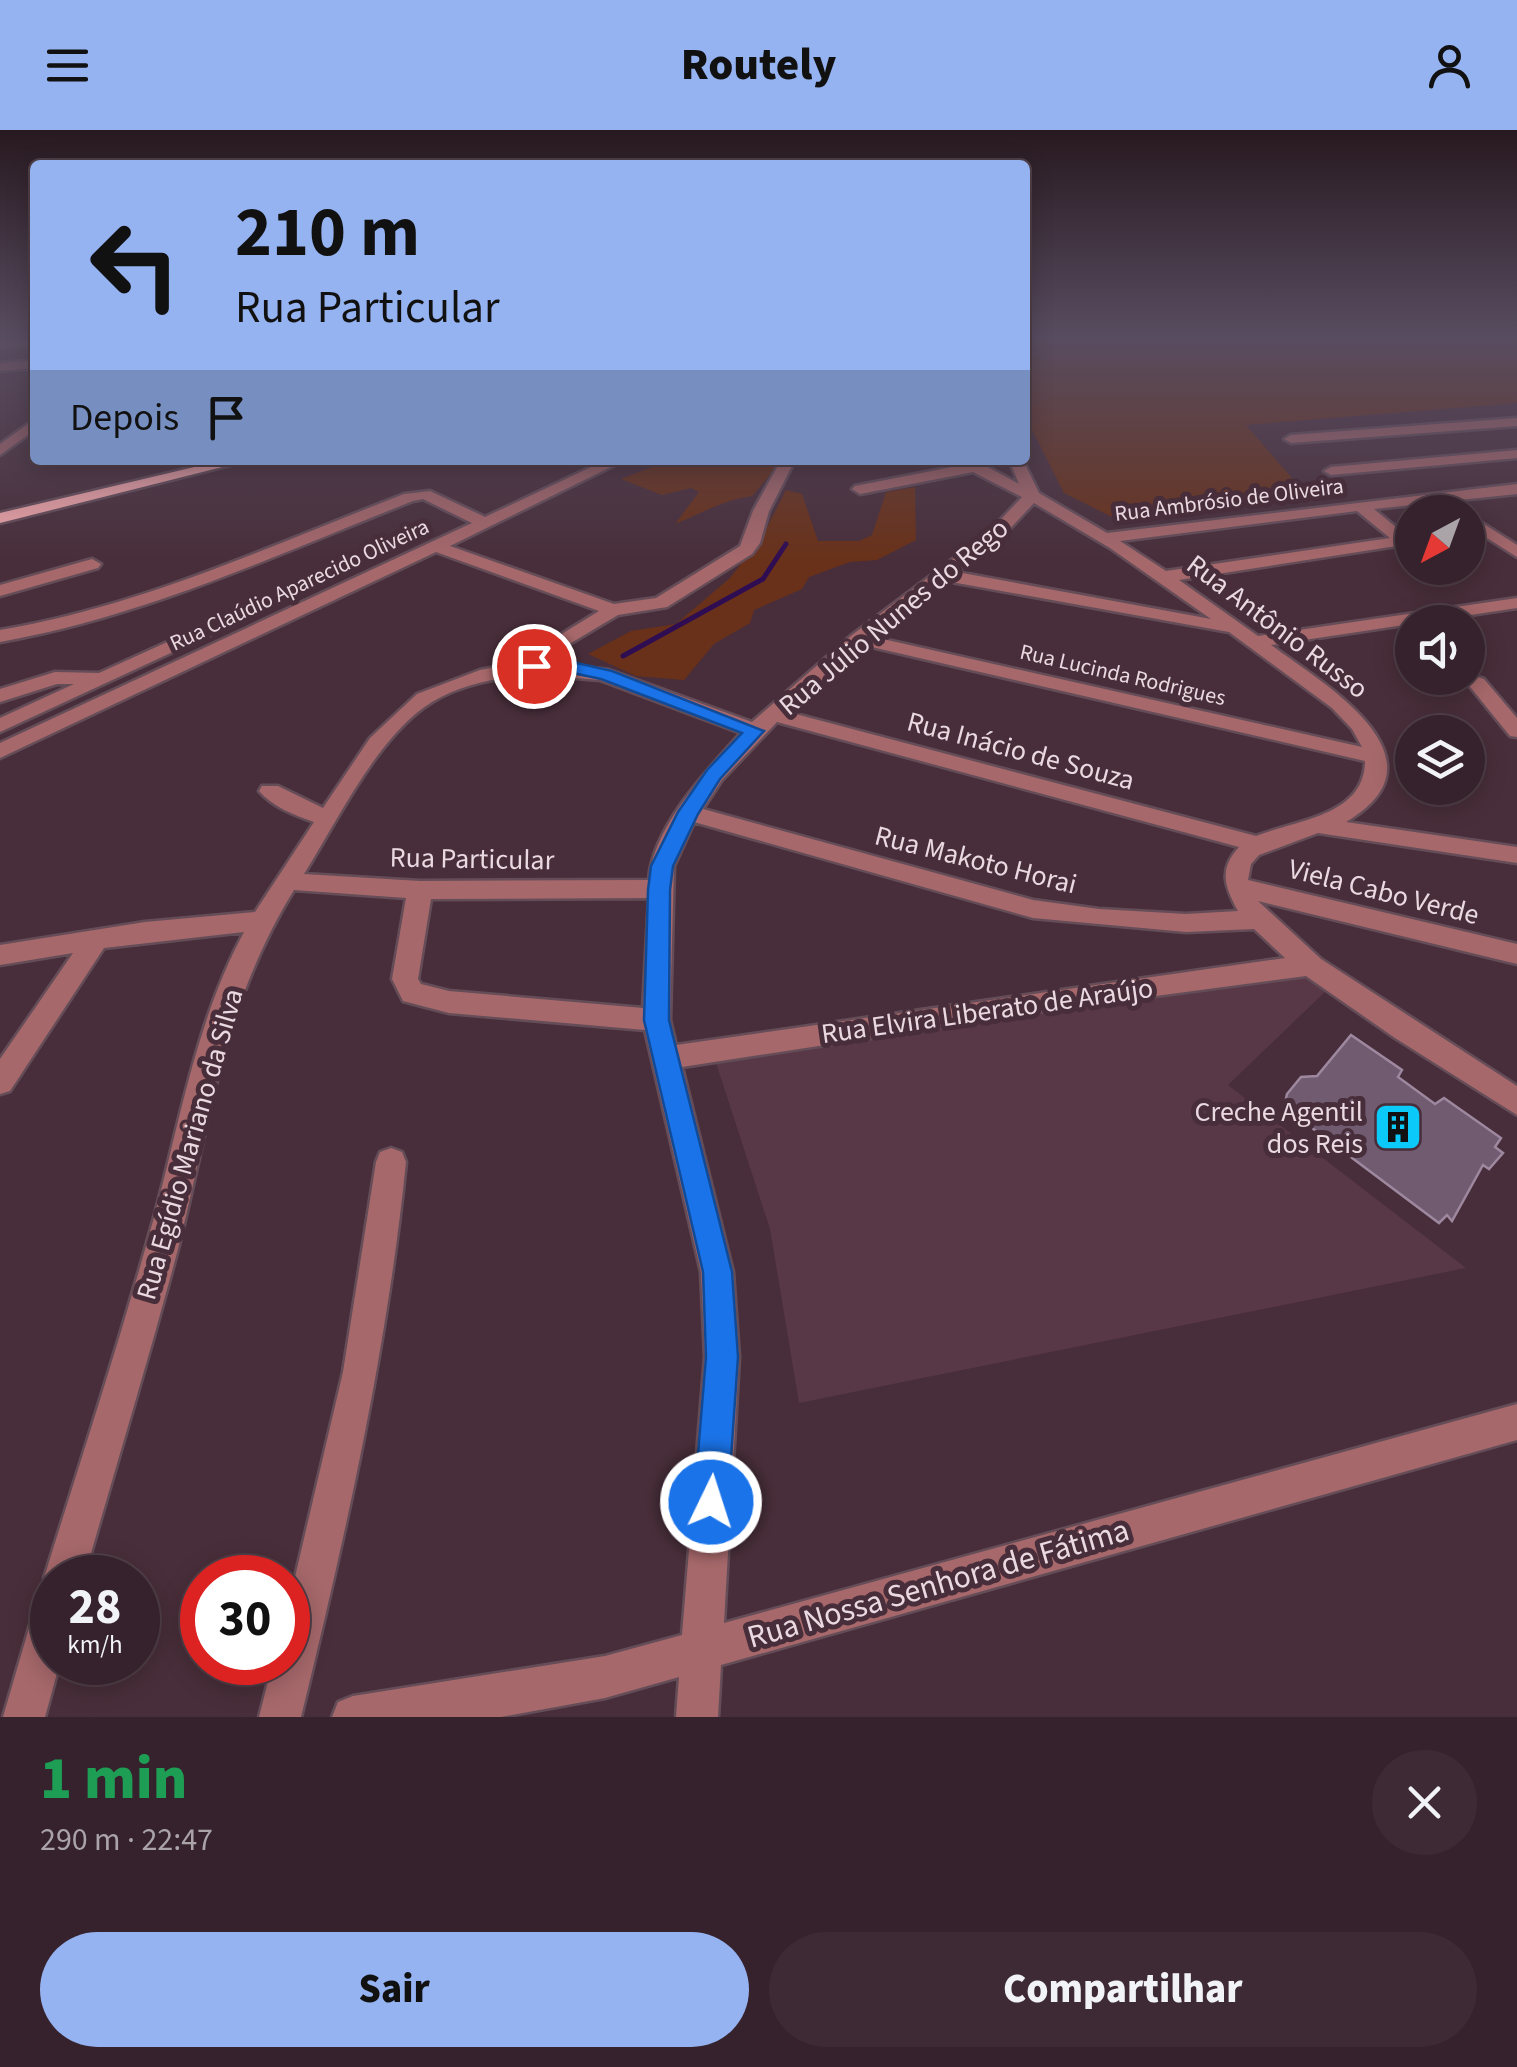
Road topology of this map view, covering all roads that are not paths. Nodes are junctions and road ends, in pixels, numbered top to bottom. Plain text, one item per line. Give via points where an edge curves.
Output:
1 (1517, 422) edge
2 (30, 427) edge
3 (1351, 434) junction
4 (1291, 439) dead end
5 (30, 447) edge
6 (0, 450) edge
7 (1517, 454) edge
8 (222, 465) edge
9 (608, 465) edge
10 (785, 465) edge
11 (966, 465) edge
12 (972, 465) edge
13 (1018, 465) edge
14 (1392, 466) junction
15 (1330, 470) dead end
16 (1406, 476) dead end
17 (860, 489) dead end
18 (1517, 489) edge
19 (1428, 493) junction
20 (1431, 495) edge
21 (1032, 496) junction
22 (1360, 505) junction
23 (0, 518) edge
24 (485, 524) junction
25 (1517, 528) edge
26 (1395, 531) edge
27 (1487, 532) joint
28 (1104, 538) junction
29 (1395, 542) edge
30 (436, 546) junction
31 (1517, 552) edge
32 (92, 564) dead end
33 (943, 575) junction
34 (1162, 577) junction
35 (0, 591) edge
36 (232, 594) junction
37 (1517, 603) edge
38 (613, 610) junction
39 (269, 622) junction
40 (1245, 635) junction
41 (0, 636) edge
42 (859, 639) junction
43 (516, 668) junction
44 (102, 678) junction
45 (1485, 692) edge
46 (0, 696) edge
47 (764, 723) junction
48 (0, 726) edge
49 (1517, 730) edge
50 (0, 751) edge
51 (1376, 757) junction
52 (270, 792) dead end
53 (688, 812) junction
54 (328, 818) junction
55 (1322, 826) junction
56 (1253, 843) junction
57 (1517, 855) edge
58 (285, 881) junction
59 (1237, 886) junction
60 (420, 890) junction
61 (659, 890) junction
62 (1256, 920) junction
63 (262, 922) junction
64 (96, 940) junction
65 (1517, 954) edge
66 (0, 955) edge
67 (1309, 966) junction
68 (656, 1020) junction
69 (666, 1058) junction
70 (0, 1082) edge
71 (1517, 1102) edge
72 (391, 1162) dead end
73 (1517, 1422) edge
74 (71, 1555) edge
75 (701, 1649) junction
76 (33, 1685) edge
77 (24, 1717) edge
78 (280, 1717) edge
79 (354, 1717) edge
80 (697, 1717) edge

1 - 3 street
2 - 6 street
3 - 4 street
3 - 14 street
5 - 6 street
7 - 14 street
8 - 23 main road
9 - 24 street, Rua Claúdio Aparecido Oliveira
10 - 38 street via 746,550 661,602
11 - 17 street
12 - 21 street, Rua Antônio Russo
13 - 21 street
14 - 15 street
14 - 16 street
18 - 19 street, Rua Ambrósio de Oliveira
19 - 20 street
19 - 22 street, Rua Ambrósio de Oliveira
21 - 28 street, Rua Antônio Russo
21 - 33 street, Rua Júlio Nunes do Rego
22 - 26 street, Rua Ambrósio de Oliveira
22 - 28 street, Rua Ambrósio de Oliveira
24 - 30 street, Rua Claúdio Aparecido Oliveira
24 - 36 street via 418,494
25 - 27 street
27 - 31 street
28 - 34 street, Rua Antônio Russo
29 - 34 street, Rua Ambrósio de Oliveira
30 - 38 street
30 - 39 street, Rua Claúdio Aparecido Oliveira
32 - 35 street
33 - 40 street
33 - 42 street, Rua Júlio Nunes do Rego
34 - 40 street, Rua Antônio Russo
36 - 39 street
36 - 41 street
36 - 44 street
37 - 40 street
38 - 43 street
39 - 50 street, Rua Claúdio Aparecido Oliveira
40 - 51 street, Rua Antônio Russo via 1342,706
42 - 47 street, Rua Júlio Nunes do Rego
42 - 51 street, Rua Lucinda Rodrigues
43 - 47 street via 568,666
43 - 54 street, Rua Egídio Mariano da Silva via 442,688 407,710
44 - 46 street via 55,678
44 - 48 street
45 - 49 street
47 - 53 street, Rua Júlio Nunes do Rego
47 - 56 street, Rua Inácio de Souza
51 - 55 street via 1375,782 1362,803
52 - 54 street
53 - 61 street, Rua Júlio Nunes do Rego via 662,866
53 - 62 street, Rua Makoto Horai via 1034,908 1134,920
54 - 58 street, Rua Egídio Mariano da Silva
55 - 56 street
55 - 57 street
56 - 59 street via 1241,856
58 - 60 street, Rua Particular
58 - 63 street, Rua Egídio Mariano da Silva
59 - 62 street
59 - 65 street, Viela Cabo Verde
60 - 61 street, Rua Particular
60 - 68 street via 406,979 412,994
61 - 68 street, Rua Júlio Nunes do Rego
62 - 67 street
63 - 64 street
63 - 74 street, Rua Egídio Mariano da Silva via 223,1005 172,1209
64 - 66 street
64 - 70 street
67 - 69 street, Rua Elvira Liberato de Araújo
67 - 71 street
68 - 69 street, Rua Júlio Nunes do Rego
69 - 75 street, Rua Júlio Nunes do Rego via 718,1272 722,1357
72 - 78 street via 381,1272 341,1476
73 - 75 street, Rua Nossa Senhora de Fátima
75 - 79 street, Rua Nossa Senhora de Fátima via 605,1677
75 - 80 street, Rua Júlio Nunes do Rego
76 - 77 street

